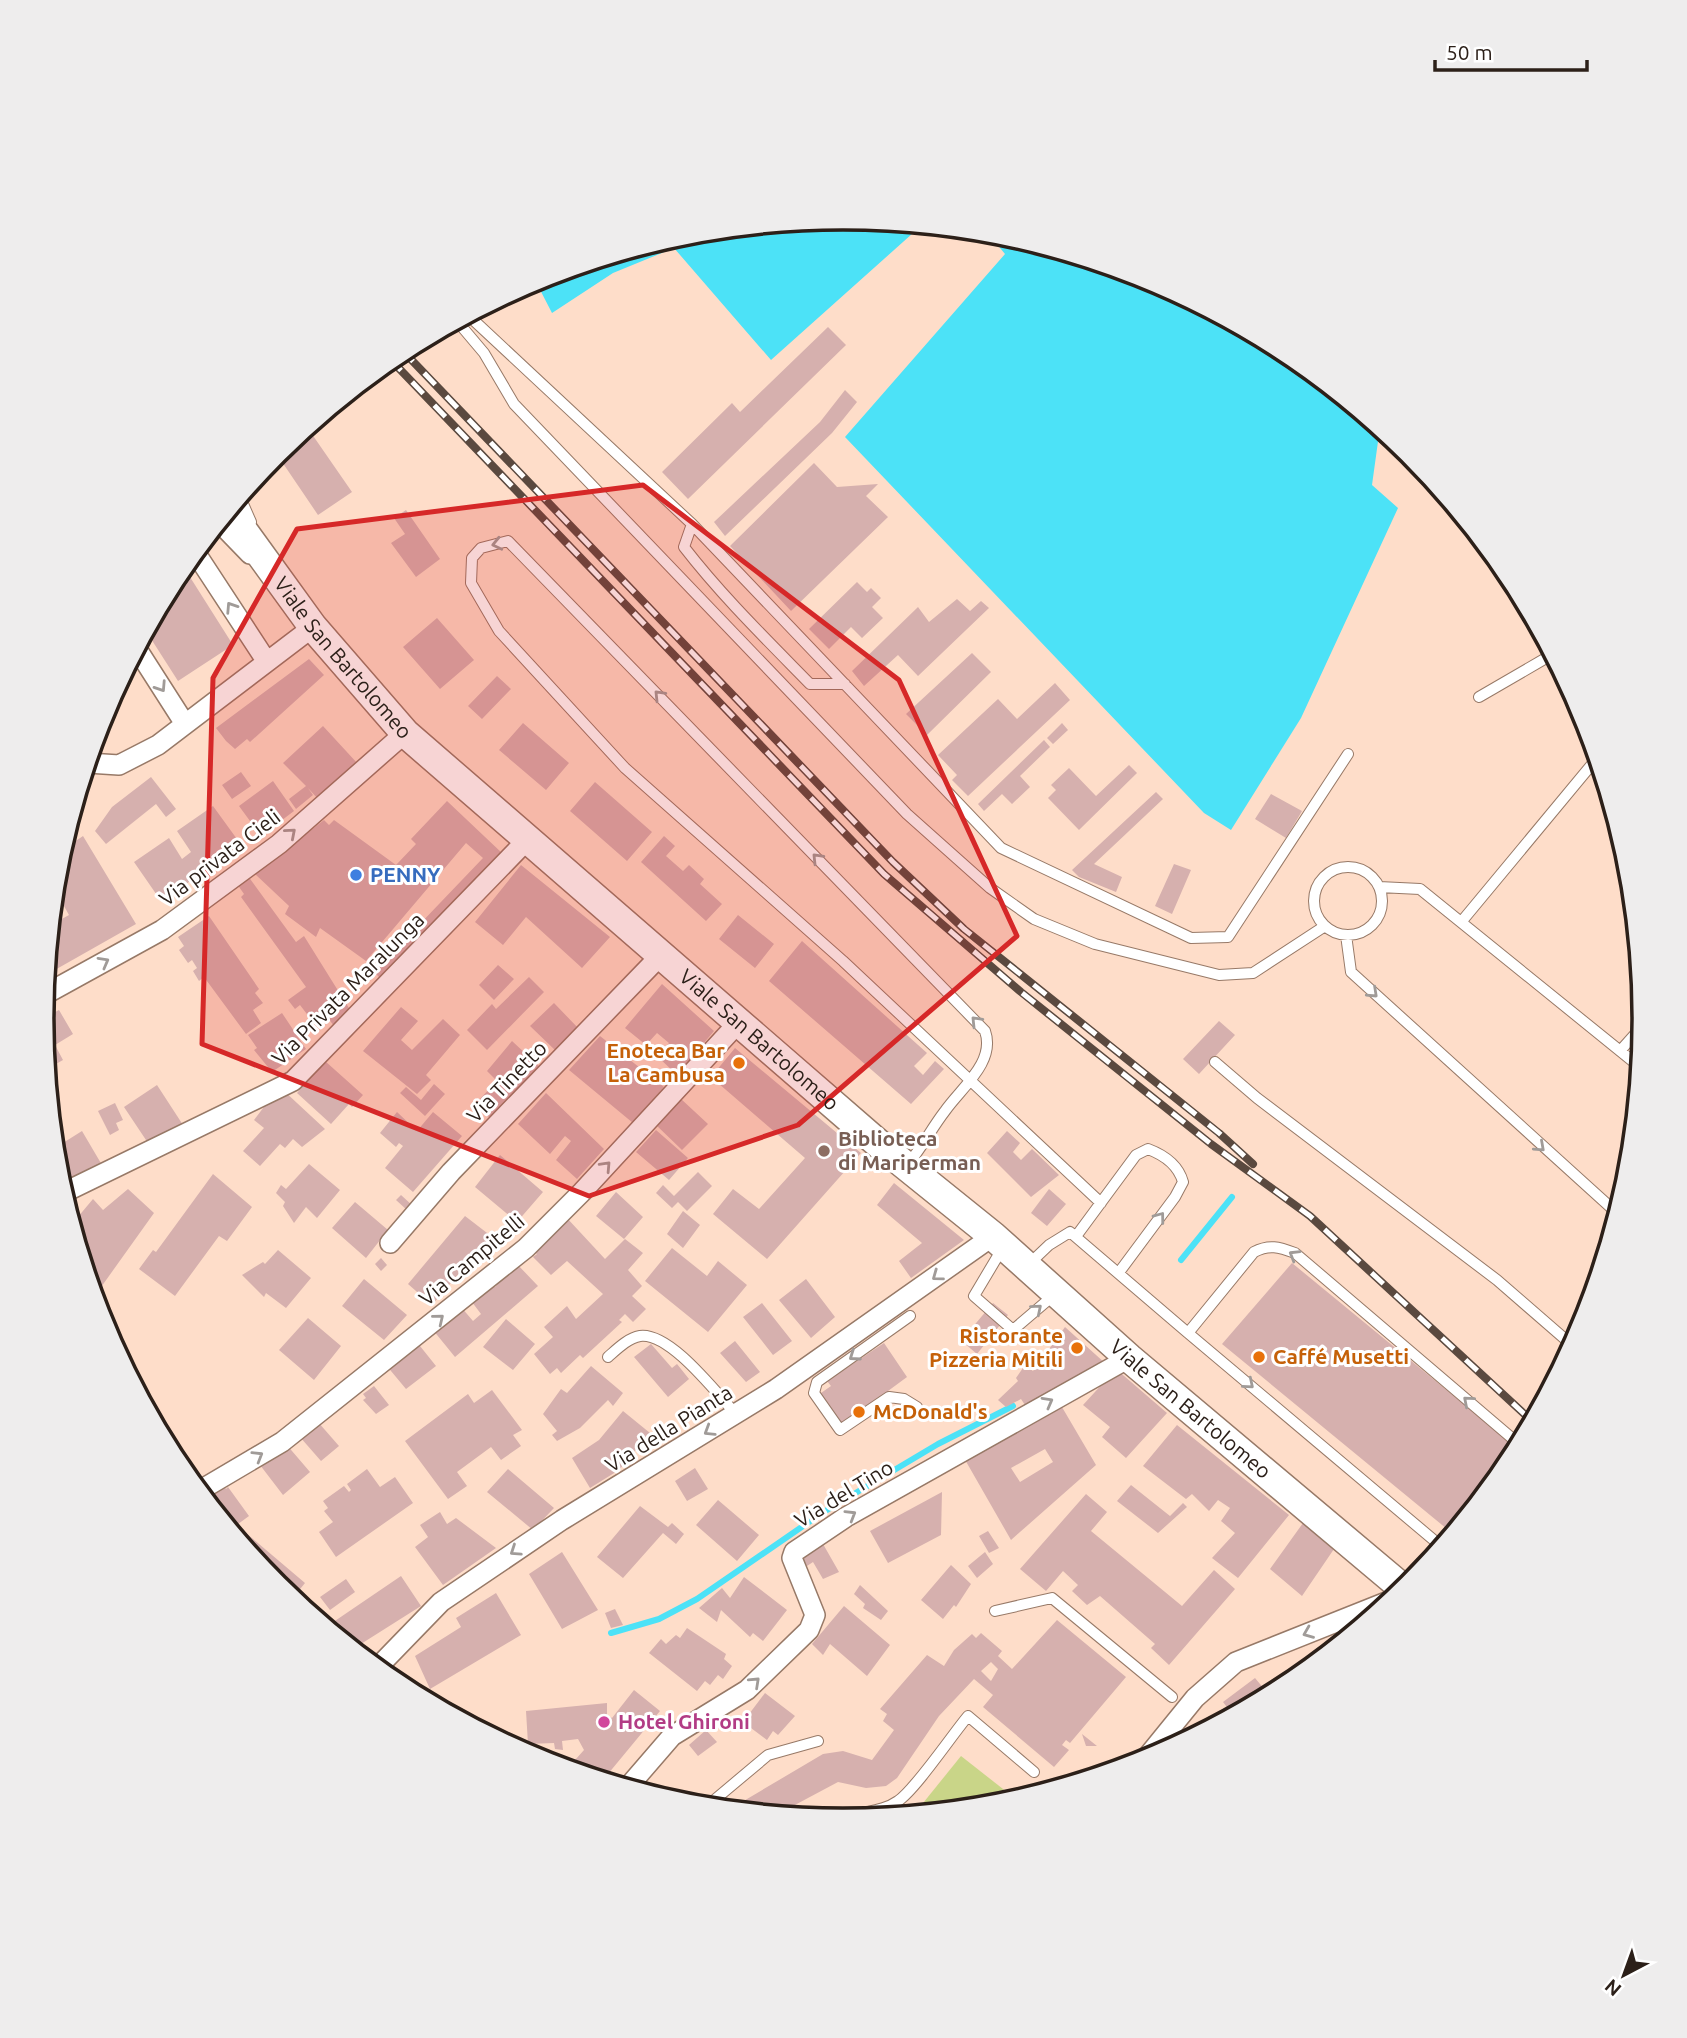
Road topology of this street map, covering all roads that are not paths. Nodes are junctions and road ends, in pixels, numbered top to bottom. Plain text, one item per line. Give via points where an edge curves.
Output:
1 (475, 321) edge
2 (463, 328) edge
3 (244, 507) edge
4 (234, 518) edge
5 (692, 524) junction
6 (225, 530) edge
7 (201, 561) edge
8 (270, 572) junction
9 (313, 627) junction
10 (142, 658) edge
11 (1545, 659) edge
12 (267, 662) junction
13 (845, 684) junction
14 (1479, 697) dead end
15 (185, 724) junction
16 (405, 733) junction
17 (1348, 754) dead end
18 (97, 764) edge
19 (1591, 765) edge
20 (528, 839) junction
21 (1379, 887) junction
22 (1462, 921) junction
23 (1325, 926) junction
24 (1346, 935) junction
25 (661, 955) junction
26 (55, 989) edge
27 (739, 1021) junction
28 (1632, 1037) edge
29 (1620, 1051) junction
30 (1631, 1060) edge
31 (1215, 1062) dead end
32 (970, 1080) junction
33 (907, 1166) junction
34 (73, 1188) edge
35 (1101, 1203) junction
36 (1610, 1207) edge
37 (1077, 1235) junction
38 (998, 1241) junction
39 (390, 1243) dead end
40 (1026, 1267) junction
41 (1120, 1272) junction
42 (1056, 1293) junction
43 (910, 1316) dead end
44 (1188, 1333) junction
45 (1565, 1339) edge
46 (608, 1357) dead end
47 (1129, 1358) junction
48 (917, 1407) dead end
49 (736, 1414) junction
50 (1512, 1438) edge
51 (208, 1486) edge
52 (1435, 1541) edge
53 (1396, 1582) edge
54 (1366, 1610) edge
55 (995, 1611) dead end
56 (384, 1660) edge
57 (1172, 1697) dead end
58 (818, 1741) dead end
59 (1159, 1742) edge
60 (1034, 1772) dead end
61 (634, 1780) edge
62 (717, 1797) edge
63 (884, 1807) edge

1 - 5 lane
2 - 23 lane via 484,353 514,404 849,755 989,888 1034,919 1095,944 1219,975 1253,973
3 - 8 lane
4 - 8 main road, Viale San Bartolomeo
5 - 13 lane
5 - 13 lane via 684,547 736,608 810,684
6 - 8 street, Viale San Bartolomeo
12 -> 7 street
8 - 9 main road, Viale San Bartolomeo
9 - 12 street
9 - 16 main road, Viale San Bartolomeo
10 -> 15 street
11 - 14 lane
12 - 15 street
13 - 17 lane via 1001,848 1191,937 1228,937
15 - 18 street via 119,765
16 - 20 main road, Viale San Bartolomeo
26 -> 16 street, Via privata Cieli via 162,930 279,844
19 - 22 lane
20 - 25 main road, Viale San Bartolomeo
20 - 34 street, Via Privata Maralunga via 293,1081
21 - 22 lane via 1420,889
21 - 23 lane via 1355,867 1333,870 1318,884 1314,905
21 - 24 lane via 1382,898 1376,920 1368,929
22 - 29 lane
23 - 24 lane
24 -> 36 lane via 1351,972
25 - 27 main road, Viale San Bartolomeo
25 - 39 street, Via Tinetto via 451,1172
27 - 33 main road, Viale San Bartolomeo
51 -> 27 street, Via Campitelli via 282,1442 526,1248
28 - 29 lane
29 - 30 lane
31 - 45 lane via 1497,1280
32 -> 32 lane via 986,1050 985,1031 508,541 481,548 472,558 471,583 508,641 625,768
32 - 33 lane
32 - 35 lane
33 - 38 main road, Viale San Bartolomeo
35 - 37 lane
41 -> 35 lane via 1175,1197 1183,1182 1180,1170 1161,1153 1148,1149 1136,1155
37 - 40 lane via 1065,1233
37 - 41 lane
38 - 40 main road, Viale San Bartolomeo
38 -> 42 lane via 974,1296 1013,1330
38 -> 49 street, Via della Pianta
40 - 42 main road, Viale San Bartolomeo
41 - 44 lane
42 - 47 main road, Viale San Bartolomeo
43 -> 48 lane via 817,1382 814,1393 840,1430 889,1397
50 -> 44 lane via 1295,1253 1276,1246 1254,1252
44 -> 52 lane
46 - 49 lane via 631,1338 659,1339
47 - 53 main road, Viale San Bartolomeo
61 -> 47 street, Via del Tino via 672,1736 747,1690 809,1630 815,1615 792,1558 794,1552 846,1517
49 -> 56 street, Via della Pianta via 562,1520 441,1602
54 -> 59 street via 1236,1662 1195,1698
55 - 57 lane via 1052,1598
58 - 62 lane via 768,1755
60 - 63 lane via 968,1716 898,1801

